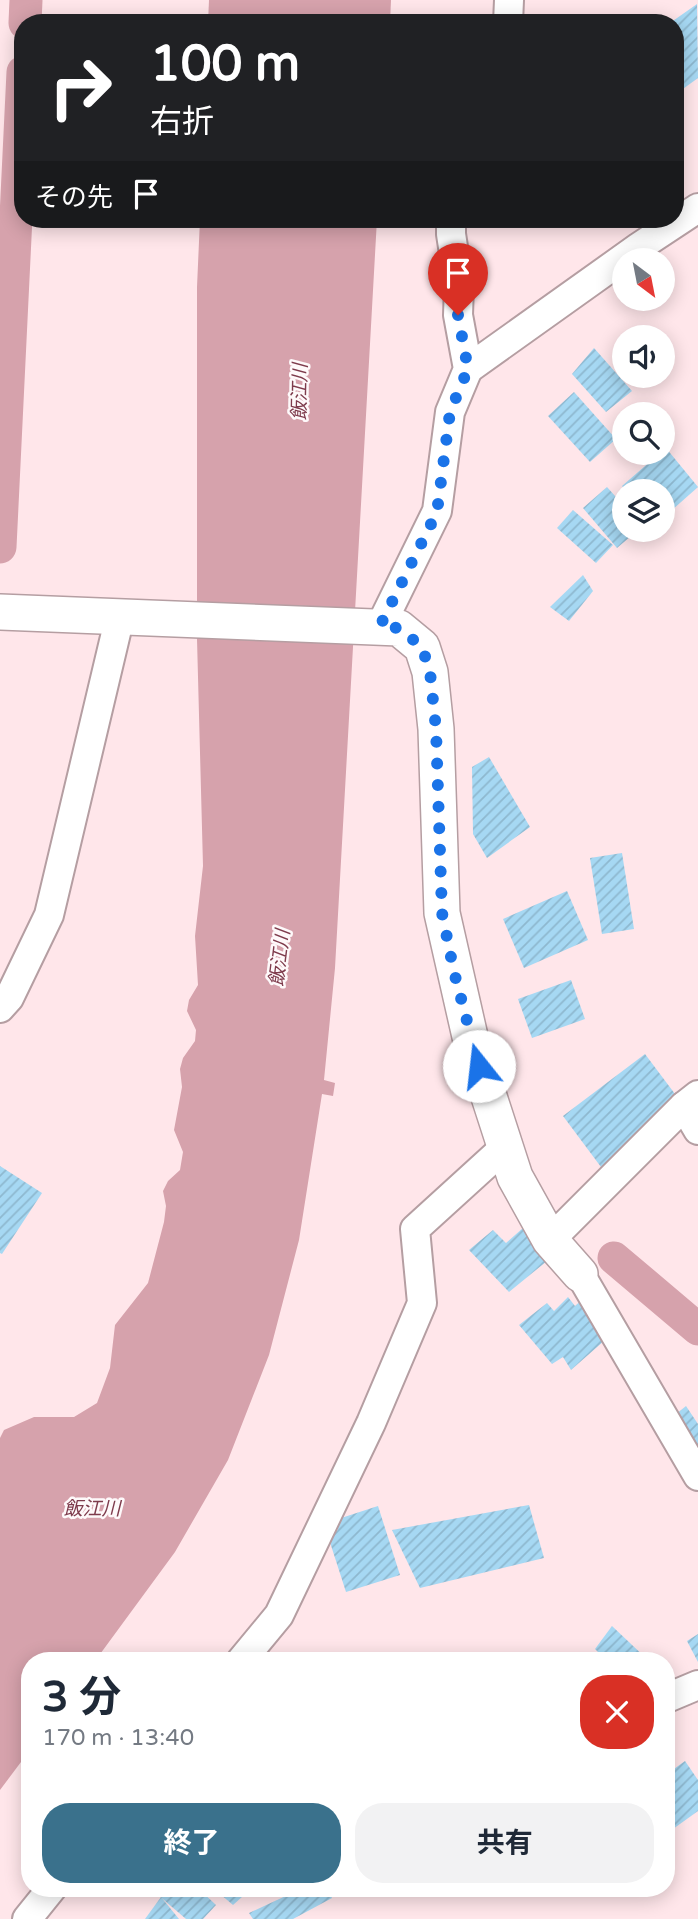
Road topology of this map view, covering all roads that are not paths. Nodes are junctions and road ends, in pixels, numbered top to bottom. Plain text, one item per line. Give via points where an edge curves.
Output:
1 (452, 228) edge
2 (668, 228) edge
3 (468, 369) junction
4 (0, 612) edge
5 (132, 617) junction
6 (380, 626) junction
7 (0, 1008) edge
8 (691, 1100) edge
9 (698, 1130) edge
10 (505, 1147) junction
11 (550, 1240) junction
12 (580, 1274) joint
13 (698, 1476) edge
14 (248, 1652) edge
15 (698, 1685) edge
16 (675, 1695) edge
17 (45, 1897) edge
18 (27, 1919) edge

1 - 3 street via 458,315
2 - 3 street
3 - 6 street via 450,412 437,512
4 - 5 street
5 - 6 street
5 - 7 street via 49,915
6 - 10 street via 399,628 422,647 430,672 442,913 471,1041
8 - 9 street
8 - 11 street
10 - 11 street via 515,1177
10 - 14 street via 415,1229 422,1303 371,1423 279,1615
11 - 12 street
12 - 13 street
15 - 16 street
17 - 18 street

